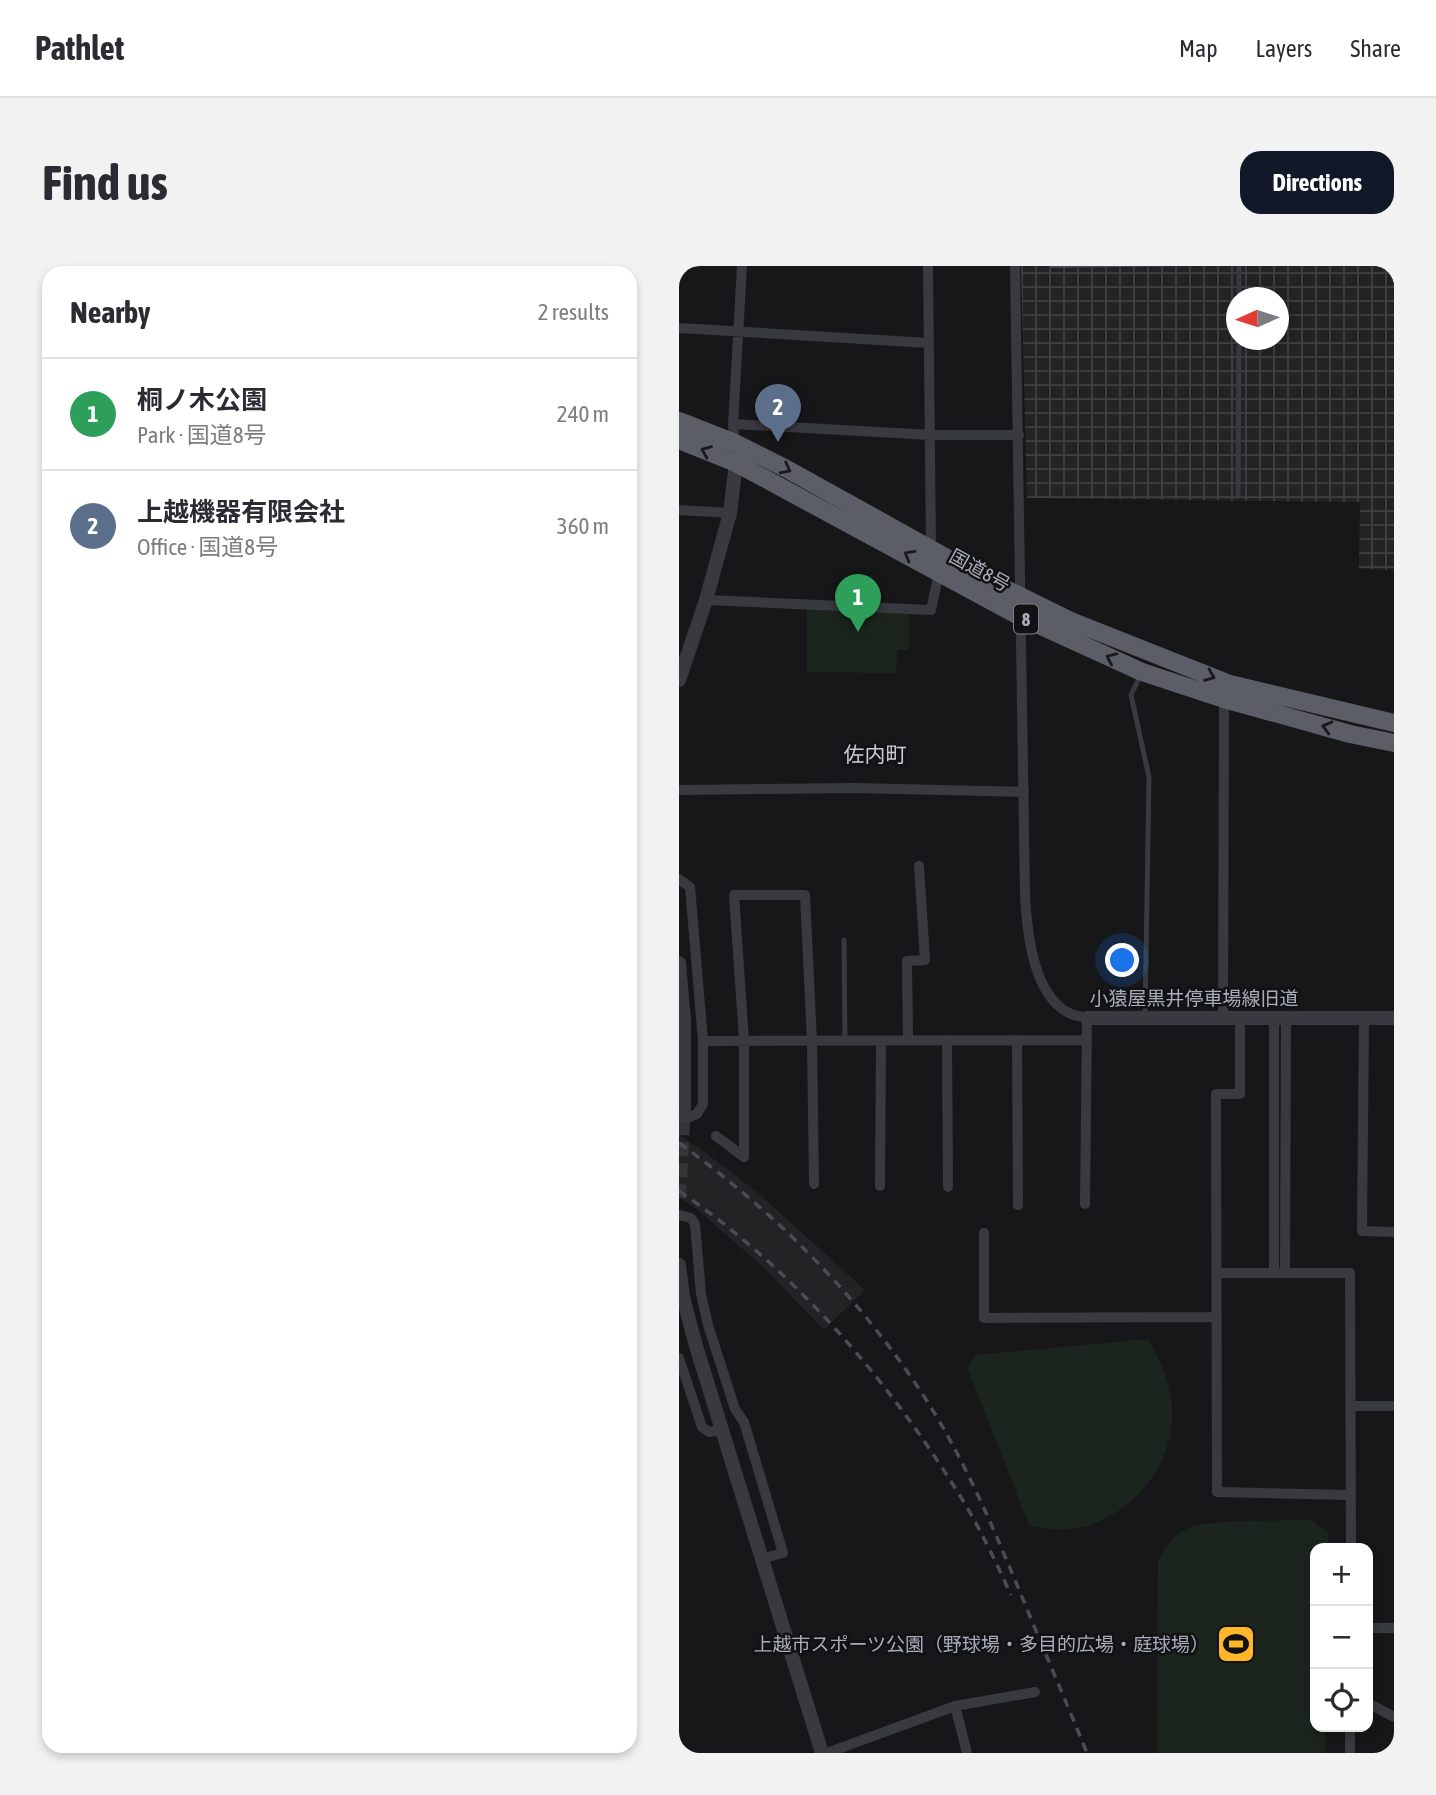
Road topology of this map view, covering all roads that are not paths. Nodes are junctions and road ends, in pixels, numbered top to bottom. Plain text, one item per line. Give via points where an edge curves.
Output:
1 (742, 266) edge
2 (928, 266) edge
3 (1015, 266) edge
4 (1239, 266) edge
5 (1239, 287) edge
6 (679, 328) edge
7 (738, 332) junction
8 (929, 343) junction
9 (1239, 350) edge
10 (679, 421) edge
11 (733, 424) junction
12 (931, 435) junction
13 (1019, 435) junction
14 (679, 440) edge
15 (735, 443) junction
16 (736, 463) junction
17 (1238, 495) dead end
18 (679, 510) edge
19 (730, 513) junction
20 (931, 548) junction
21 (939, 572) junction
22 (1019, 597) junction
23 (706, 600) junction
24 (1019, 616) junction
25 (1142, 672) junction
26 (679, 676) edge
27 (1224, 699) junction
28 (1394, 723) edge
29 (1394, 743) edge
30 (679, 790) edge
31 (1024, 792) junction
32 (919, 866) dead end
33 (679, 879) edge
34 (844, 940) dead end
35 (679, 963) edge
36 (1087, 1018) junction
37 (1145, 1018) junction
38 (1223, 1018) junction
39 (1240, 1018) junction
40 (1280, 1018) junction
41 (1364, 1018) junction
42 (1394, 1018) edge
43 (908, 1040) junction
44 (947, 1040) junction
45 (1017, 1040) junction
46 (1086, 1040) junction
47 (703, 1041) junction
48 (744, 1041) junction
49 (812, 1041) junction
50 (845, 1041) junction
51 (881, 1041) junction
52 (682, 1111) edge
53 (716, 1136) dead end
54 (814, 1184) dead end
55 (880, 1186) dead end
56 (949, 1187) dead end
57 (1085, 1204) dead end
58 (1018, 1205) dead end
59 (679, 1215) edge
60 (1394, 1232) edge
61 (984, 1233) dead end
62 (679, 1265) edge
63 (1280, 1272) junction
64 (1217, 1273) junction
65 (1216, 1317) junction
66 (679, 1358) edge
67 (1351, 1406) junction
68 (1394, 1406) edge
69 (720, 1430) junction
70 (1351, 1495) junction
71 (1350, 1543) edge
72 (761, 1559) junction
73 (1373, 1628) edge
74 (1394, 1628) edge
75 (1035, 1692) dead end
76 (955, 1706) junction
77 (1373, 1706) edge
78 (1394, 1717) edge
79 (1350, 1732) edge
80 (825, 1753) edge
81 (967, 1753) edge
82 (1350, 1753) edge

1 - 7 street
2 - 8 street
3 - 13 street, 小猿屋黒井停車場線旧道
4 - 5 lane
6 - 7 street
7 - 8 street
7 - 11 street
8 - 12 street
9 - 17 lane
10 - 15 highway, 国道8号 / 8
11 - 12 street
11 - 15 street
12 - 13 street
12 - 20 street
13 - 22 street, 小猿屋黒井停車場線旧道
16 -> 14 highway, 国道8号 / 8
15 - 16 street
15 -> 20 highway, 国道8号 / 8
16 - 19 street
21 -> 16 highway, 国道8号 / 8
18 - 19 street
19 - 23 street
20 - 22 highway, 国道8号 / 8
21 - 23 street via 931,610
21 - 24 highway, 国道8号 / 8
22 - 24 street, 小猿屋黒井停車場線旧道
22 -> 28 highway, 国道8号 / 8 via 1230,684
23 - 26 street
25 -> 24 highway, 国道8号 / 8
24 - 31 street, 小猿屋黒井停車場線旧道
25 - 27 highway, 国道8号 / 8
25 - 37 lane via 1132,695 1149,777
29 -> 27 highway, 国道8号 / 8
27 - 38 street
30 - 31 street
31 - 36 street, 小猿屋黒井停車場線旧道 via 1025,895 1032,955 1054,1001 1070,1014
32 - 43 street via 925,961 907,961
33 - 47 street via 690,887
34 - 50 lane
35 - 52 street via 684,1021
36 - 37 street, 小猿屋黒井停車場線旧道
36 - 46 street
37 - 38 street, 小猿屋黒井停車場線旧道
38 - 39 street, 小猿屋黒井停車場線旧道
39 - 40 street, 小猿屋黒井停車場線旧道
39 - 64 street via 1240,1094 1216,1094
40 - 41 street, 小猿屋黒井停車場線旧道
40 - 63 street
41 - 42 street, 小猿屋黒井停車場線旧道
41 - 60 street via 1362,1231
43 - 44 street
43 - 51 street
44 - 45 street
44 - 56 street
45 - 46 street
45 - 58 street
46 - 57 street
47 - 48 street
47 - 52 street via 703,1104 697,1114 687,1118
48 - 49 street
48 - 49 street via 734,895 805,895
48 - 53 street via 744,1157
49 - 50 street
49 - 54 street
50 - 51 street
51 - 55 street
59 - 72 street via 695,1224 708,1325 735,1409 744,1422 783,1553
61 - 65 street via 984,1318
62 - 69 street via 687,1317
63 - 64 street
63 - 67 street via 1350,1273
64 - 65 street
65 - 70 street via 1217,1492
66 - 69 street via 702,1427 709,1432
67 - 68 street
67 - 70 street
69 - 72 street
70 - 71 street
72 - 80 street
73 - 74 street
75 - 76 street
76 - 80 street
76 - 81 street
77 - 78 street
79 - 82 street

